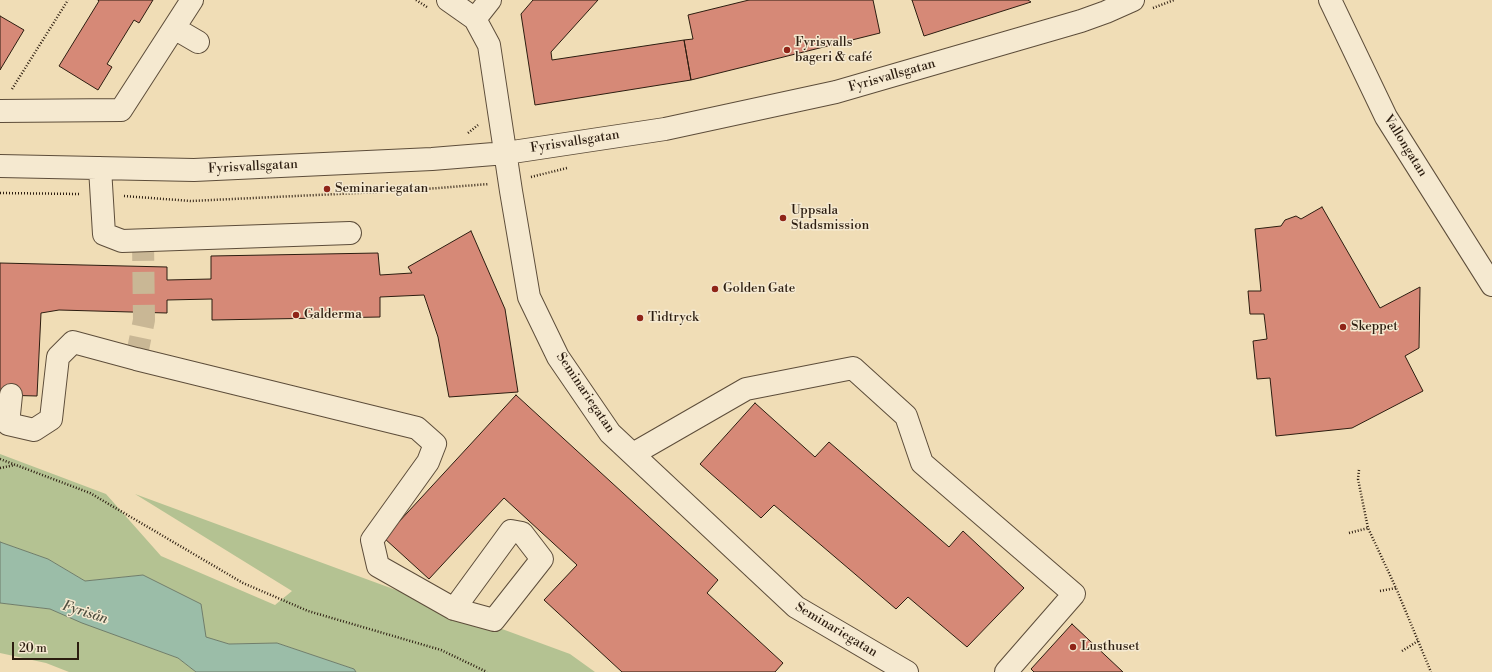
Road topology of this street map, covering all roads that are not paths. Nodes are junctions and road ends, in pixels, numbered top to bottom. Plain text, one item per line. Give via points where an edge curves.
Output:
1 (192, 0) edge
2 (490, 0) edge
3 (1330, 0) edge
4 (1129, 1) edge
5 (440, 5) edge
6 (475, 19) junction
7 (174, 28) junction
8 (198, 42) dead end
9 (4, 103) edge
10 (506, 153) junction
11 (0, 166) edge
12 (100, 168) junction
13 (350, 232) dead end
14 (1492, 285) edge
15 (10, 395) dead end
16 (632, 454) junction
17 (454, 609) dead end
18 (907, 672) edge
19 (1006, 672) edge

1 - 7 street
2 - 6 street
3 - 14 street, Vallongatan via 1386,117
4 - 10 street, Fyrisvallsgatan via 1081,21 836,92 665,129
5 - 6 street, Seminariegatan
6 - 10 street, Seminariegatan via 489,45
7 - 8 street
7 - 9 street via 121,110
10 - 12 street, Fyrisvallsgatan via 194,170
10 - 16 street, Seminariegatan via 529,297 558,357 610,433
11 - 12 street, Fyrisvallsgatan
12 - 13 street via 104,234 122,240
15 - 17 street via 8,424 34,430 51,419 58,357 73,342 417,428 436,444 428,462 372,540 378,566
16 - 18 street, Seminariegatan via 796,608
16 - 19 street via 746,389 853,368 906,416 922,463 1074,594

